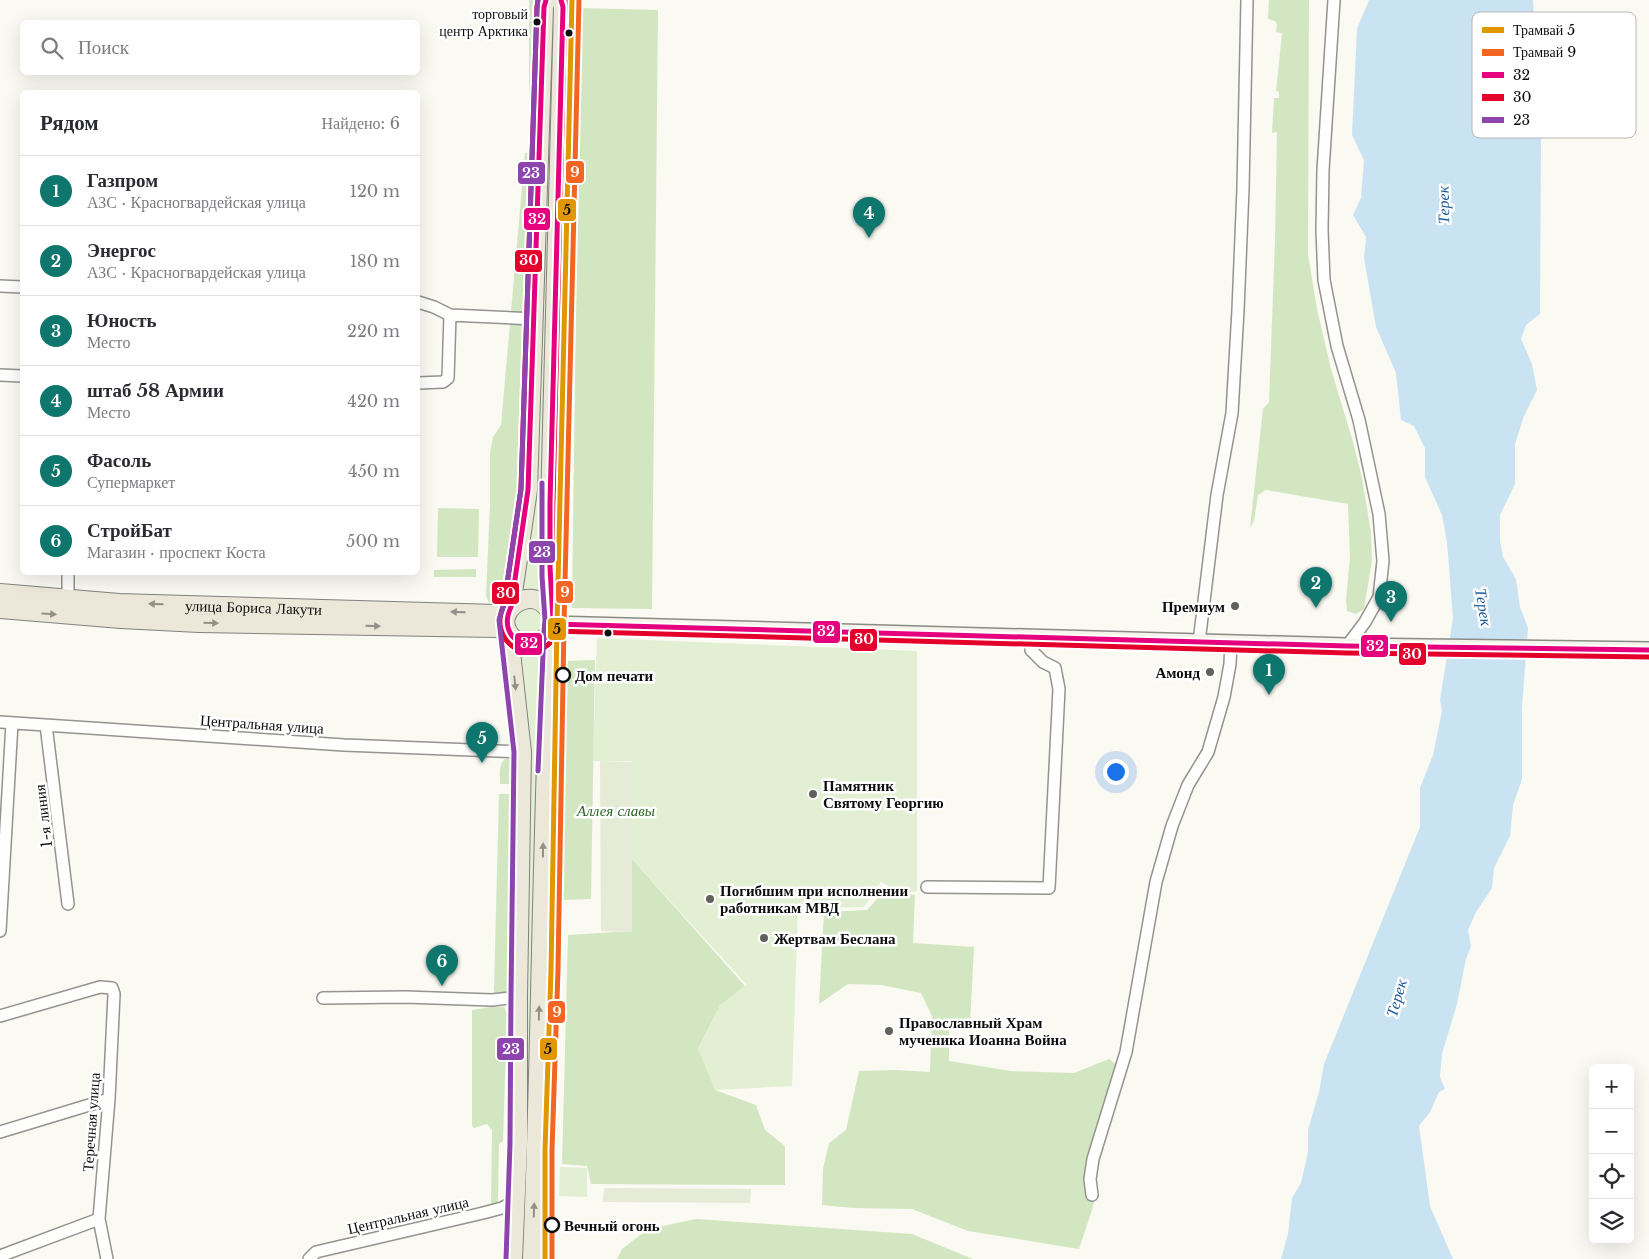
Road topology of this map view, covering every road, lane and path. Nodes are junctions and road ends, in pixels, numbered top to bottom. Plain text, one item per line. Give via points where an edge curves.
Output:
1 (546, 0) edge
2 (561, 0) edge
3 (1247, 0) edge
4 (1334, 0) edge
5 (0, 286) edge
6 (20, 286) edge
7 (420, 303) edge
8 (450, 315) junction
9 (535, 319) junction
10 (0, 375) edge
11 (20, 376) edge
12 (420, 383) edge
13 (68, 575) edge
14 (0, 592) edge
15 (68, 600) junction
16 (0, 609) edge
17 (509, 621) junction
18 (552, 624) junction
19 (1031, 638) junction
20 (1199, 642) junction
21 (1231, 642) junction
22 (1348, 646) junction
23 (1649, 650) edge
24 (6, 723) edge
25 (46, 725) junction
26 (522, 752) junction
27 (927, 886) dead end
28 (68, 904) dead end
29 (0, 930) edge
30 (518, 996) junction
31 (323, 998) dead end
32 (0, 1016) edge
33 (108, 1099) junction
34 (0, 1132) edge
35 (516, 1179) junction
36 (535, 1179) junction
37 (1092, 1195) dead end
38 (515, 1201) junction
39 (99, 1219) junction
40 (0, 1256) edge
41 (107, 1259) edge
42 (309, 1259) edge
43 (513, 1259) edge
44 (532, 1259) edge

1 - 9 main road
2 - 18 main road via 550,503
3 - 20 street via 1242,217 1232,413 1217,495
4 - 22 street via 1323,170 1324,280 1377,505 1383,561 1379,597
5 - 6 street
7 - 8 street
8 - 9 street
8 - 12 street via 448,378 443,382
9 - 17 main road via 528,490
10 - 11 street
13 - 15 street
14 - 15 main road, улица Бориса Лакути
17 -> 15 main road, улица Бориса Лакути via 497,614
16 -> 17 main road, улица Бориса Лакути via 199,623 496,628
17 - 18 main road via 519,642 531,645 543,640
17 - 18 main road via 516,602 531,598 544,604
17 -> 26 main road
18 - 19 main road
36 -> 18 main road via 546,724
19 - 20 main road
19 - 27 street via 1031,650 1055,668 1059,689 1049,888
20 - 21 main road
21 - 22 main road
21 - 37 street via 1224,697 1208,752 1188,785 1156,882 1126,1052 1093,1159
22 - 23 main road
24 - 25 street, Центральная улица
24 - 29 street
25 - 26 street, Центральная улица via 344,745
25 - 28 street, 1-я линия
26 - 30 main road
30 - 31 street via 492,1000
30 - 35 main road
32 - 33 street, Теречная улица via 100,987 112,988
33 - 34 street
33 - 39 street, Теречная улица
35 - 36 main road
35 - 38 main road
44 -> 36 main road
38 - 42 street, Центральная улица via 483,1214 316,1252
38 - 43 main road
39 - 40 street
39 - 41 street, Теречная улица

